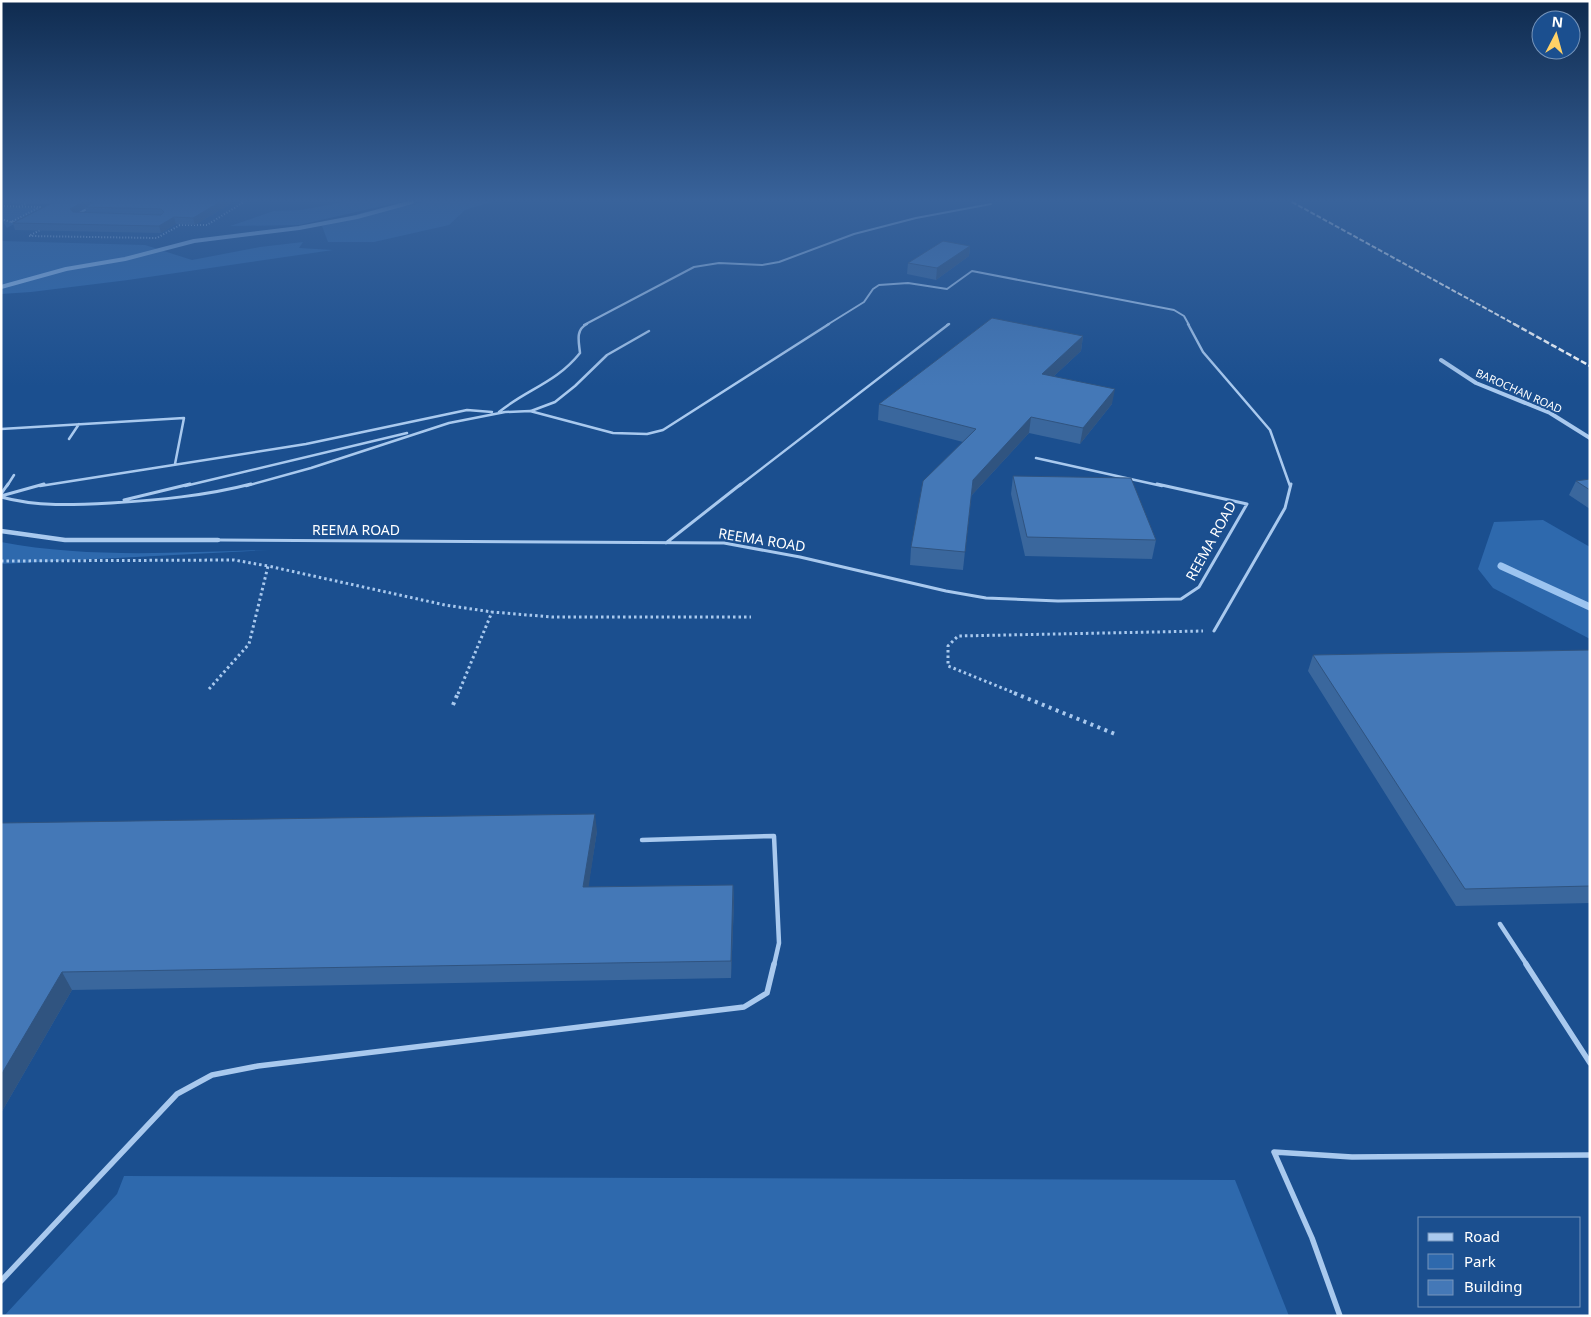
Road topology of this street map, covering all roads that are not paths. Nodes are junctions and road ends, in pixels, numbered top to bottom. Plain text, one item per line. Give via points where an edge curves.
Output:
1 (716, 263) edge
2 (729, 263) edge
3 (771, 263) edge
4 (949, 324) dead end
5 (649, 331) dead end
6 (1441, 360) dead end
7 (531, 412) junction
8 (499, 413) junction
9 (78, 424) junction
10 (1, 428) edge
11 (431, 428) junction
12 (1590, 438) edge
13 (69, 439) dead end
14 (1036, 458) dead end
15 (175, 464) junction
16 (14, 475) dead end
17 (1, 496) edge
18 (112, 502) junction
19 (1, 531) edge
20 (218, 540) joint
21 (666, 543) junction
22 (1214, 631) road end
23 (642, 840) dead end
24 (1500, 924) dead end
25 (1590, 1063) edge
26 (1590, 1155) edge
27 (1, 1281) edge
28 (1340, 1316) edge

1 - 8 lane via 694,267 581,328 578,334 580,353 567,370 550,383 511,402
2 - 3 lane
4 - 21 lane
5 - 7 lane via 608,355 555,402
6 - 12 street, BAROCHAN ROAD via 1476,384 1550,413
7 - 8 lane
7 - 22 lane via 579,425 649,436 864,302 872,289 882,284 947,289 978,271 1174,310 1184,316 1203,352 1270,430 1291,483 1286,508
8 - 11 lane
8 - 15 lane via 467,410 306,444
9 - 10 lane
9 - 13 lane
9 - 15 lane via 184,418
11 - 18 lane
11 - 18 lane via 312,467 209,493
14 - 21 lane, REEMA ROAD via 1247,504 1199,588 1181,598 1058,601 986,598 759,548 724,543
15 - 17 lane via 49,483
16 - 17 lane
17 - 18 lane via 16,502 62,505
19 - 20 street, REEMA ROAD via 65,540
20 - 21 lane, REEMA ROAD
23 - 27 lane via 774,836 779,943 767,993 744,1007 258,1066 212,1075 177,1094
24 - 25 lane
26 - 28 lane via 1352,1157 1274,1152 1312,1238

